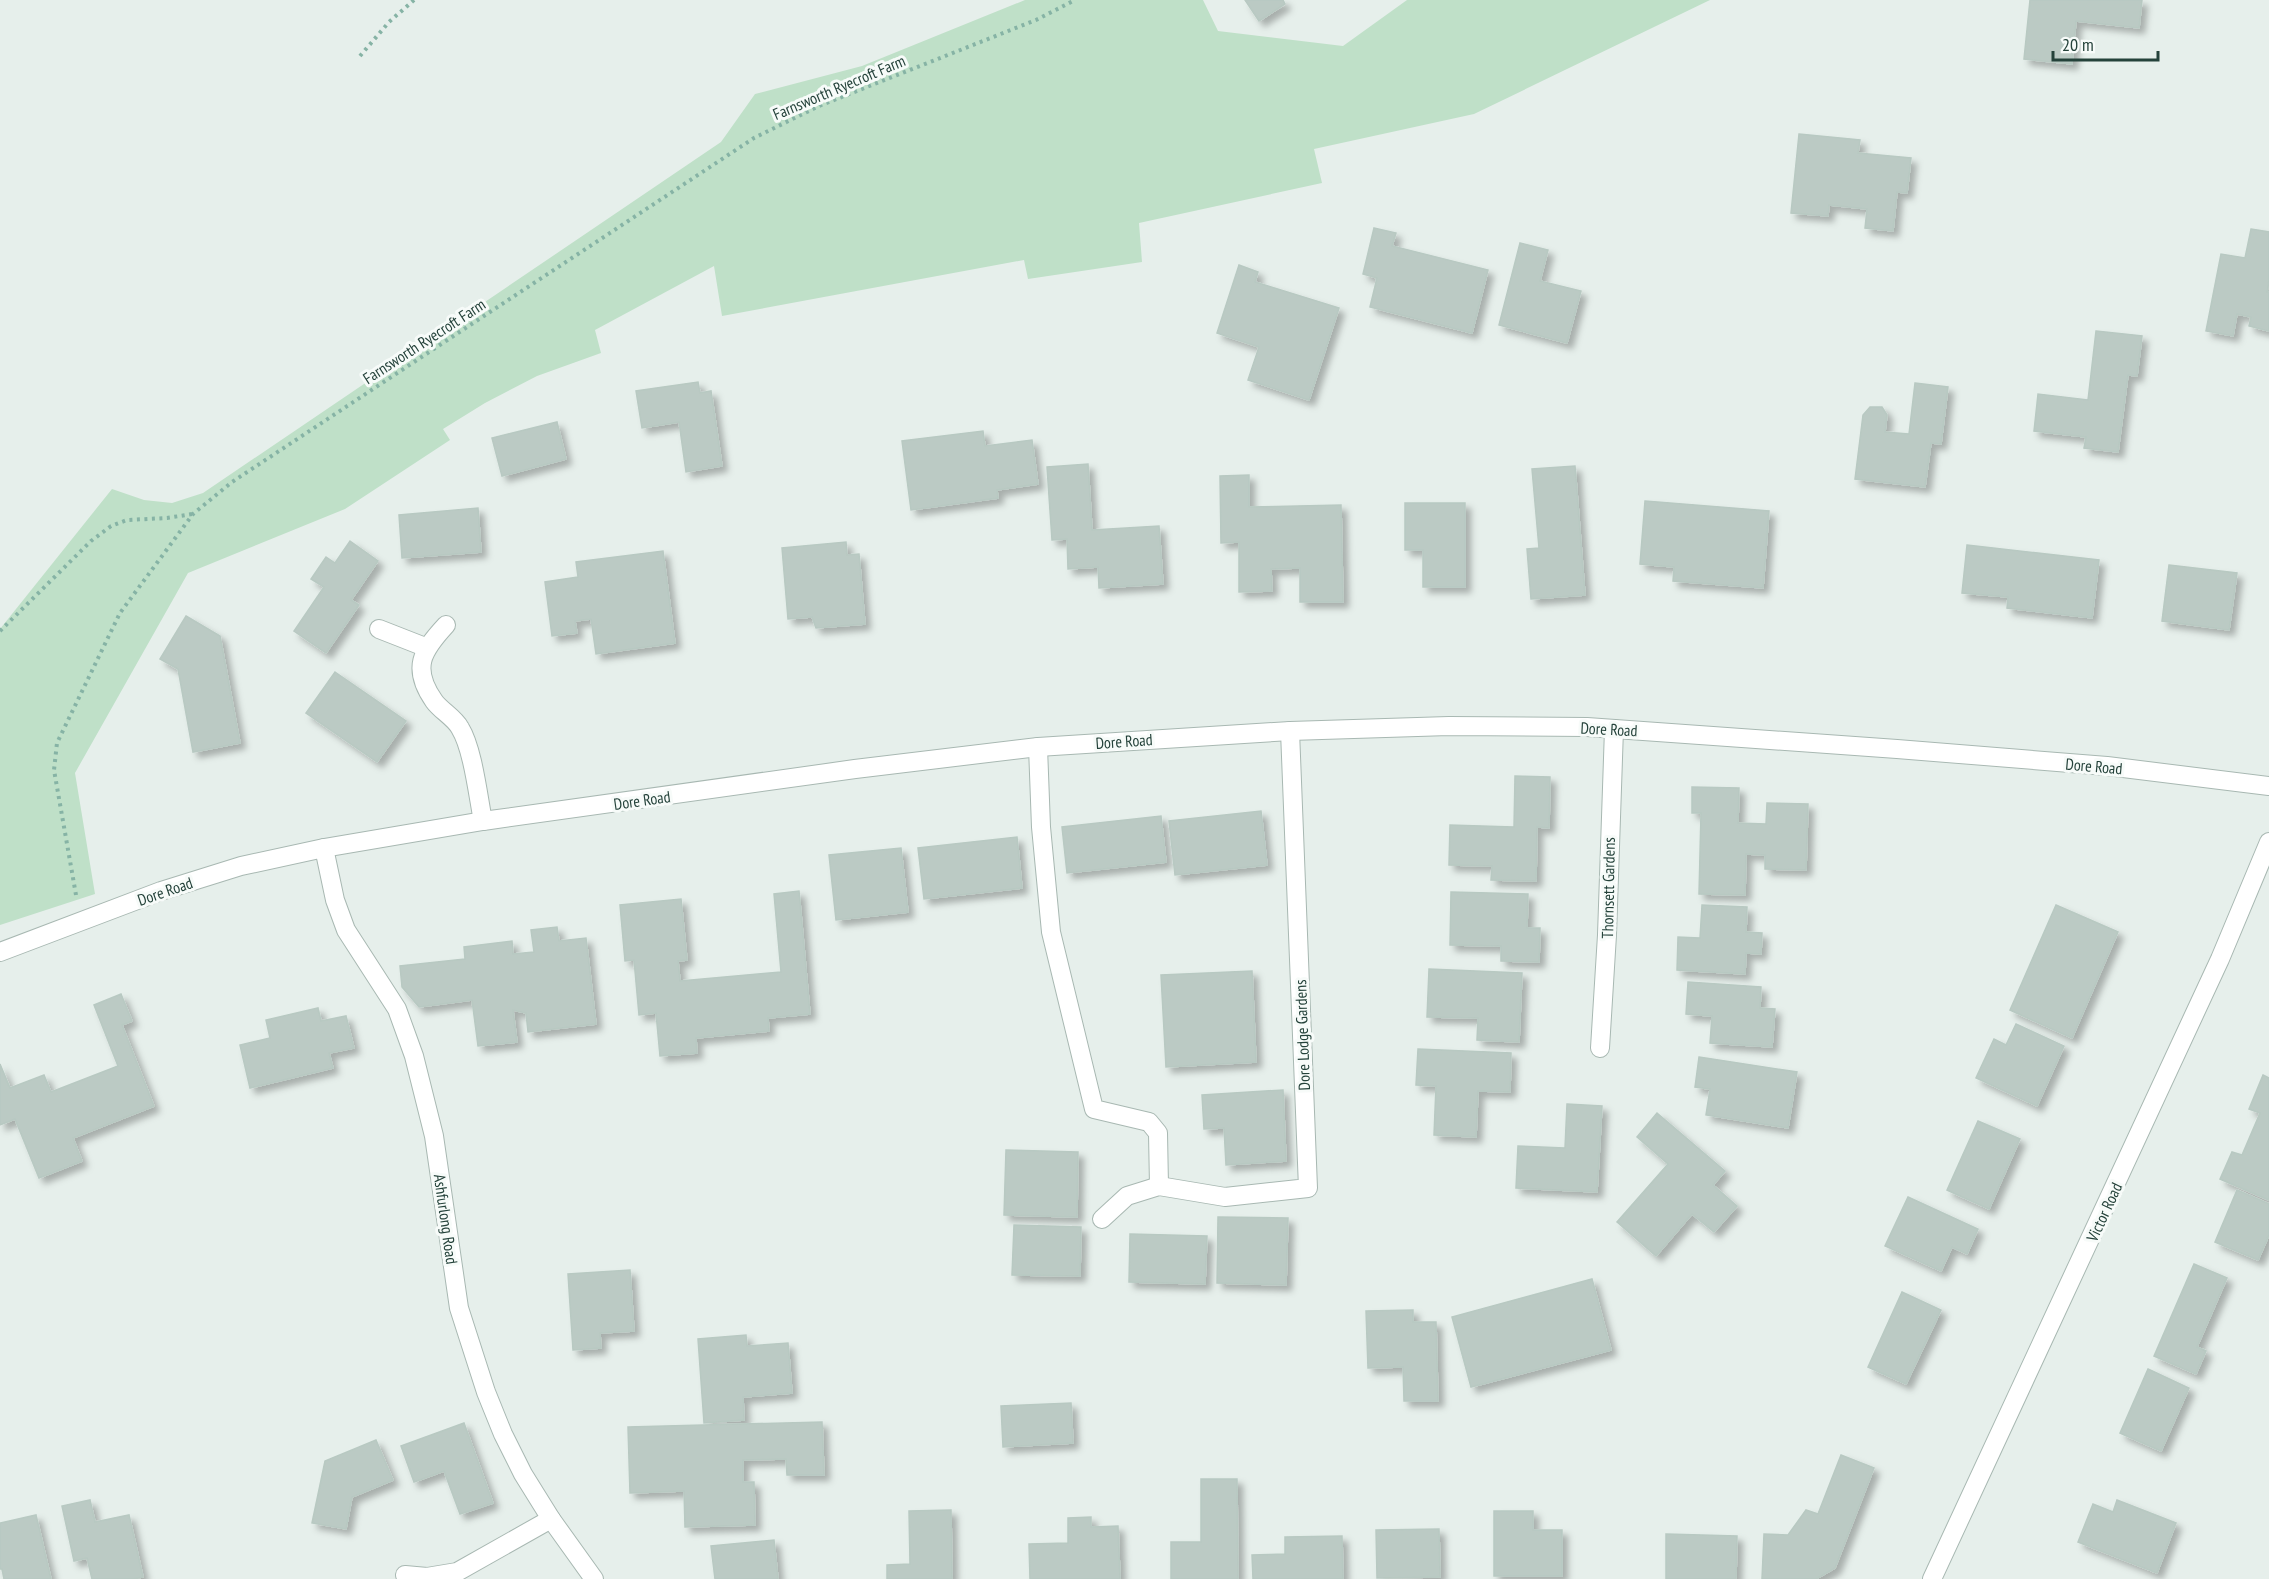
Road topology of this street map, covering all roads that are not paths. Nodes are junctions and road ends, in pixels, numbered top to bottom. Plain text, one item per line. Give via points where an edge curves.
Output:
1 (446, 624) dead end
2 (380, 629) dead end
3 (425, 647) junction
4 (1614, 729) junction
5 (1290, 731) junction
6 (1038, 747) junction
7 (2269, 786) edge
8 (483, 822) junction
9 (2269, 842) edge
10 (324, 848) junction
11 (0, 952) edge
12 (1600, 1048) dead end
13 (1159, 1186) junction
14 (1102, 1219) dead end
15 (551, 1519) junction
16 (405, 1575) dead end
17 (594, 1579) edge
18 (1932, 1579) edge

1 - 3 street
2 - 3 street
3 - 8 street via 423,678 434,701 460,727
4 - 5 street, Dore Road via 1449,726
4 - 7 street, Dore Road via 2107,766
4 - 12 street, Thornsett Gardens
5 - 6 street, Dore Road
5 - 13 street, Dore Lodge Gardens via 1308,1188 1225,1197
6 - 8 street, Dore Road
6 - 13 street via 1051,932 1094,1109 1149,1122 1158,1133
8 - 10 street, Dore Road
9 - 18 street, Victor Road via 2134,1148
10 - 11 street, Dore Road via 241,866 161,891
10 - 15 street, Ashfurlong Road via 346,930 397,1009 414,1056 434,1136 459,1308 486,1392 523,1474
13 - 14 street, Dore Lodge Gardens via 1127,1196
15 - 16 street via 457,1572 427,1578
15 - 17 street, Ashfurlong Road

